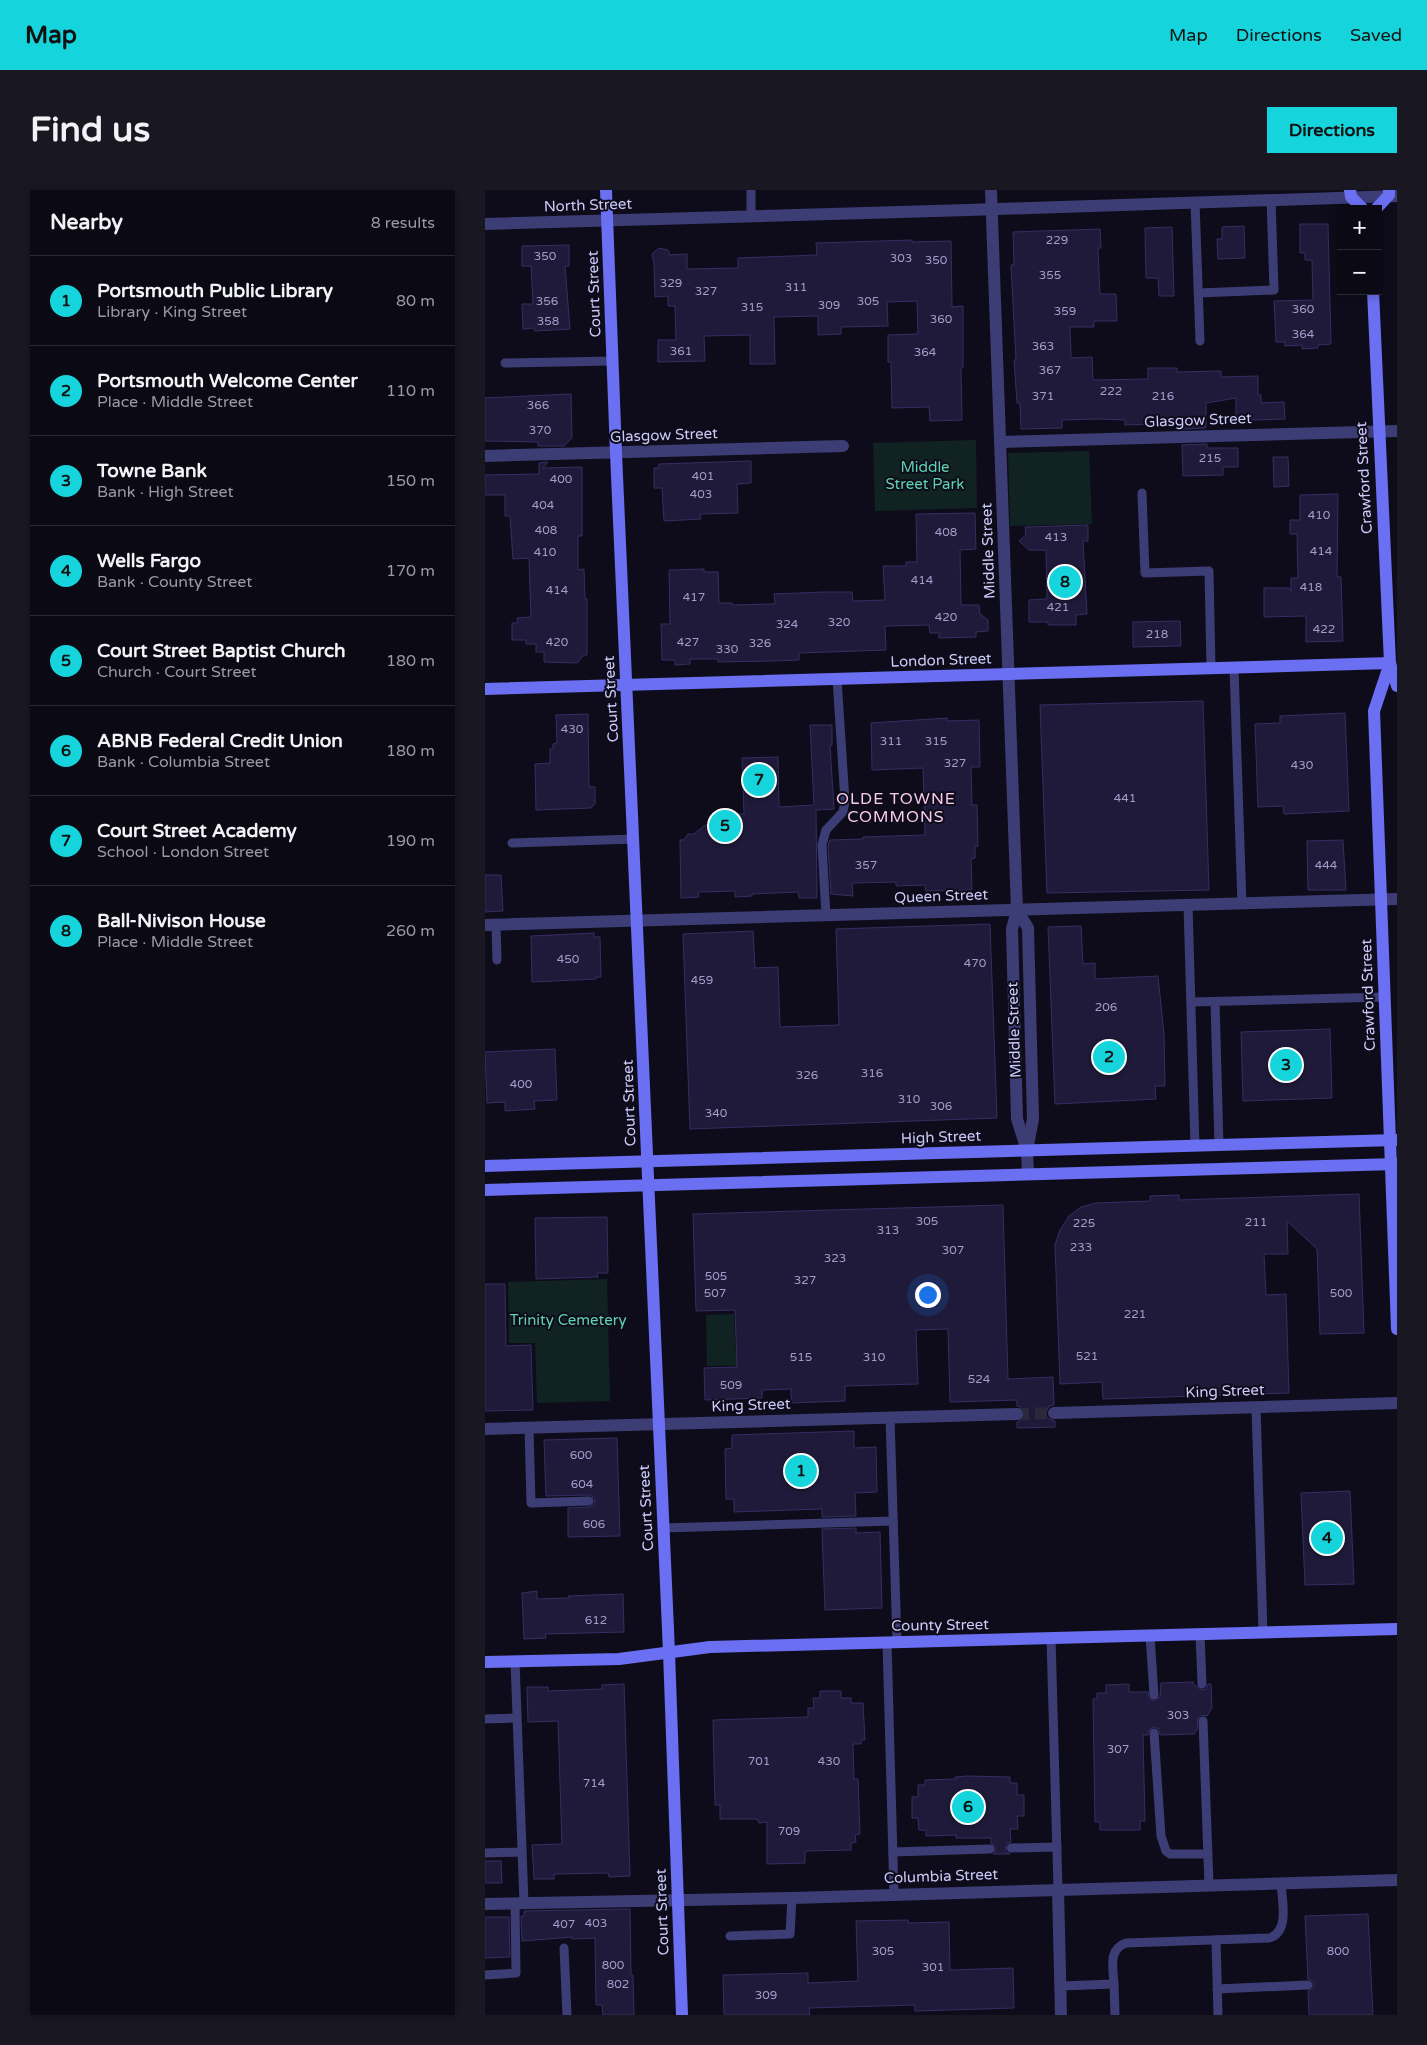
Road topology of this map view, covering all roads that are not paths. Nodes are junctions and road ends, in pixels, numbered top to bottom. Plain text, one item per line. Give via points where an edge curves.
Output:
1 (606, 190) edge
2 (751, 190) edge
3 (991, 190) edge
4 (1351, 193) edge
5 (1392, 194) edge
6 (1271, 199) junction
7 (1195, 202) junction
8 (1360, 205) edge
9 (1380, 205) edge
10 (991, 208) junction
11 (751, 216) junction
12 (607, 220) junction
13 (485, 224) edge
14 (1199, 293) junction
15 (1373, 295) edge
16 (1200, 341) dead end
17 (613, 361) junction
18 (505, 363) dead end
19 (1397, 431) edge
20 (1378, 432) junction
21 (1000, 442) junction
22 (843, 446) dead end
23 (616, 453) junction
24 (485, 456) edge
25 (1142, 493) dead end
26 (1393, 663) edge
27 (1211, 668) junction
28 (1234, 668) junction
29 (1009, 674) junction
30 (837, 679) junction
31 (627, 685) junction
32 (1397, 686) edge
33 (485, 689) edge
34 (634, 839) junction
35 (513, 843) dead end
36 (1397, 899) edge
37 (1381, 900) junction
38 (1242, 904) junction
39 (1188, 905) junction
40 (1017, 910) junction
41 (826, 916) junction
42 (637, 921) junction
43 (490, 925) edge
44 (497, 960) dead end
45 (1384, 997) junction
46 (1191, 1002) junction
47 (1215, 1002) junction
48 (1393, 1140) edge
49 (1219, 1145) junction
50 (1195, 1146) junction
51 (1027, 1150) junction
52 (647, 1162) junction
53 (1394, 1164) edge
54 (485, 1166) edge
55 (1028, 1174) junction
56 (648, 1185) junction
57 (485, 1190) edge
58 (1397, 1328) edge
59 (1397, 1403) edge
60 (1257, 1407) junction
61 (1054, 1413) tunnel mouth
62 (1017, 1414) tunnel mouth
63 (890, 1417) junction
64 (659, 1424) junction
65 (529, 1428) junction
66 (485, 1429) edge
67 (589, 1501) dead end
68 (893, 1521) junction
69 (663, 1528) junction
70 (1397, 1629) edge
71 (1263, 1633) junction
72 (1200, 1634) junction
73 (1150, 1636) junction
74 (1051, 1638) junction
75 (892, 1642) junction
76 (669, 1652) junction
77 (515, 1661) junction
78 (485, 1662) edge
79 (1202, 1684) dead end
80 (1154, 1695) dead end
81 (485, 1718) edge
82 (517, 1718) junction
83 (1203, 1721) dead end
84 (1154, 1733) dead end
85 (1057, 1847) junction
86 (1011, 1848) dead end
87 (990, 1849) dead end
88 (522, 1852) junction
89 (893, 1852) junction
90 (485, 1853) edge
91 (1207, 1854) junction
92 (1397, 1880) edge
93 (1281, 1884) junction
94 (1209, 1885) junction
95 (1058, 1889) junction
96 (894, 1894) junction
97 (792, 1898) junction
98 (677, 1900) junction
99 (520, 1903) junction
100 (485, 1904) edge
101 (730, 1936) dead end
102 (1216, 1940) junction
103 (564, 1948) dead end
104 (485, 1974) edge
105 (1113, 1984) junction
106 (1308, 1985) dead end
107 (1061, 1986) junction
108 (1217, 1988) junction
109 (567, 2015) edge
110 (682, 2015) edge
111 (1061, 2015) edge
112 (1115, 2015) edge
113 (1219, 2015) edge

1 - 12 main road, Court Street
2 - 11 lane
3 - 10 street, Middle Street
4 - 5 street, North Street
4 - 6 street, North Street
4 - 8 main road
5 - 9 main road
6 - 7 street, North Street
6 - 14 lane via 1274,290
7 - 10 street, North Street
7 - 14 lane
10 - 11 street, North Street
10 - 21 street, Middle Street
11 - 12 street, North Street
12 - 13 street, North Street
12 - 17 main road, Court Street
14 - 16 lane
15 - 20 main road, Crawford Street
17 - 18 lane
17 - 23 main road, Court Street
19 - 20 street, Glasgow Street
20 - 21 street, Glasgow Street
20 - 26 main road, Crawford Street
21 - 29 street, Middle Street
22 - 23 street, Glasgow Street
23 - 24 street, Glasgow Street
23 - 31 main road, Court Street
25 - 27 lane via 1145,573 1209,571
26 - 28 main road, London Street
26 - 32 main road, Crawford Street
26 - 37 main road, Crawford Street via 1374,711
27 - 28 main road, London Street
27 - 29 main road, London Street
28 - 38 lane
29 - 30 main road, London Street
29 - 40 street, Middle Street
30 - 31 main road, London Street
30 - 41 lane via 845,801 843,812 826,830 822,845
31 - 33 main road, London Street
31 - 34 main road, Court Street
34 - 35 lane
34 - 42 main road, Court Street
36 - 37 street, Queen Street
37 - 38 street, Queen Street
37 - 45 main road, Crawford Street
38 - 39 street, Queen Street
39 - 40 street, Queen Street
39 - 46 lane
40 - 41 street, Queen Street
40 - 51 street, Middle Street via 1012,929 1017,1119
41 - 42 street, Queen Street
42 - 43 street, Queen Street
42 - 52 main road, Court Street
43 - 44 lane
45 - 47 lane
45 - 48 main road, Crawford Street
46 - 47 lane
46 - 50 lane
47 - 49 lane
48 - 49 main road, High Street
48 - 53 main road, Crawford Street
49 - 50 main road, High Street
50 - 51 main road, High Street
51 - 52 main road, High Street
51 - 55 street, Middle Street
52 - 54 main road, High Street
52 - 56 main road, Court Street
53 - 55 main road
53 - 58 main road, Crawford Street
55 - 56 main road
56 - 57 main road
56 - 64 main road, Court Street
59 - 60 street, King Street
60 - 61 street, King Street
60 - 71 lane
62 - 63 street, King Street
63 - 64 street, King Street
63 - 68 lane
64 - 65 street, King Street
64 - 69 main road, Court Street
65 - 66 street, King Street
65 - 67 lane via 531,1503
68 - 69 lane
68 - 75 lane
69 - 76 main road, Court Street
70 - 71 main road, County Street
71 - 72 main road, County Street
72 - 73 main road, County Street
72 - 79 lane
73 - 74 main road, County Street
73 - 80 lane
74 - 75 main road, County Street
74 - 85 lane
75 - 76 main road, County Street via 710,1647
75 - 89 lane
76 - 77 main road, County Street via 619,1659
76 - 98 main road, Court Street
77 - 78 main road, County Street
77 - 82 lane
81 - 82 lane
82 - 88 lane
83 - 91 lane
84 - 91 lane via 1163,1844 1171,1854
85 - 86 lane
85 - 95 lane
87 - 89 lane
88 - 90 lane
88 - 99 lane
89 - 96 lane
91 - 94 lane
92 - 93 street, Columbia Street
93 - 94 street, Columbia Street
93 - 102 lane via 1283,1923 1276,1936
94 - 95 street, Columbia Street
95 - 96 street, Columbia Street
95 - 107 street
96 - 97 street, Columbia Street
97 - 98 street, Columbia Street
97 - 101 lane via 790,1934
98 - 99 street, Columbia Street
98 - 110 main road, Court Street
99 - 100 street, Columbia Street
99 - 104 lane via 516,1974
102 - 105 lane via 1126,1943 1114,1951
102 - 108 lane
103 - 109 lane
105 - 107 lane
105 - 112 lane
106 - 108 lane
107 - 111 street
108 - 113 lane

